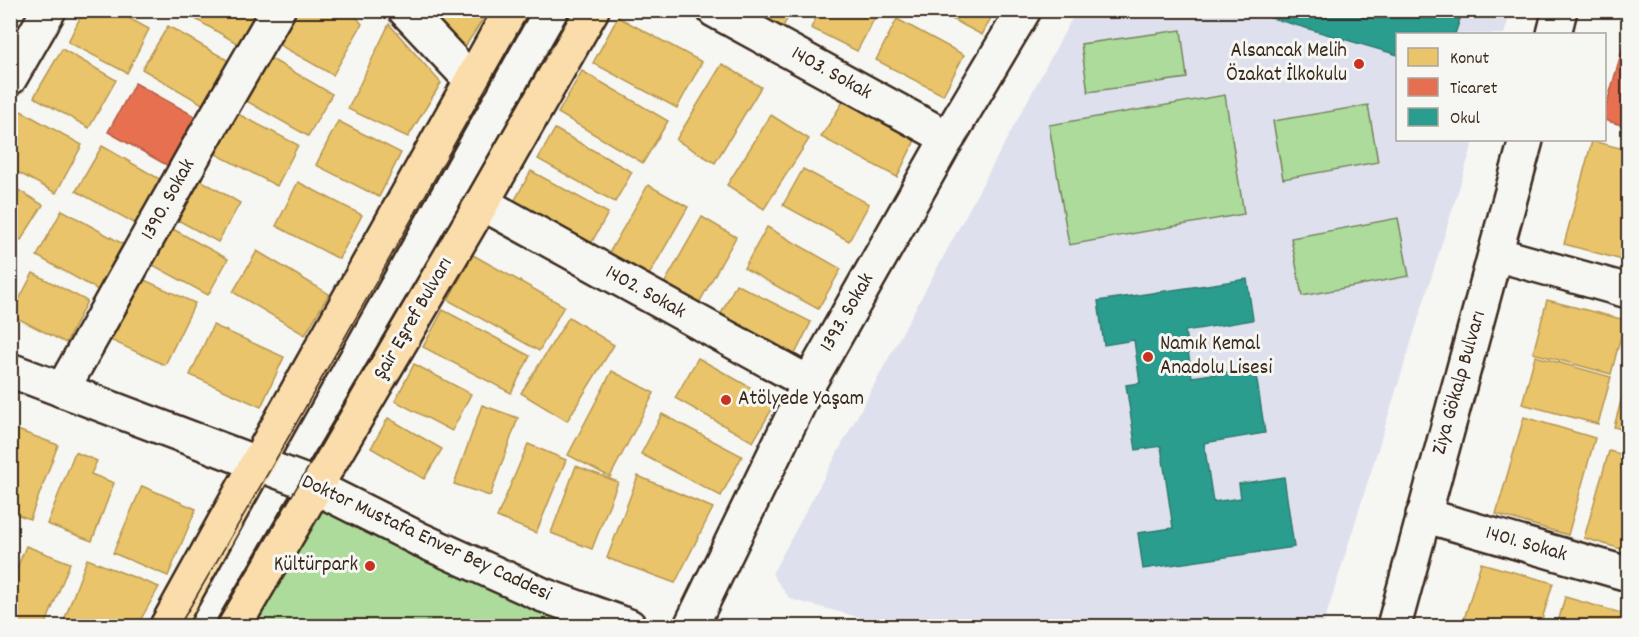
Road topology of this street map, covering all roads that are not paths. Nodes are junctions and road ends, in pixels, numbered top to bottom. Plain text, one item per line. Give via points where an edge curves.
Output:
1 (49, 10) edge
2 (278, 10) edge
3 (405, 10) edge
4 (511, 10) edge
5 (592, 10) edge
6 (714, 10) edge
7 (1024, 10) edge
8 (1560, 10) edge
9 (1554, 33) edge
10 (10, 78) edge
11 (472, 81) junction
12 (948, 138) junction
13 (1526, 141) edge
14 (482, 203) junction
15 (1496, 254) junction
16 (1629, 291) edge
17 (10, 370) edge
18 (808, 383) junction
19 (62, 390) junction
20 (258, 464) junction
21 (315, 488) junction
22 (1423, 515) junction
23 (1629, 574) edge
24 (167, 627) edge
25 (234, 627) edge
26 (628, 627) edge
27 (691, 627) edge
28 (1394, 627) edge

1 - 10 street
2 - 19 street, 1390. Sokak
3 - 11 street
4 - 11 main road
5 - 14 main road, Şair Eşref Bulvarı
6 - 12 street, 1403. Sokak
7 - 12 street, 1393. Sokak
8 - 9 street
11 - 20 main road
12 - 18 street, 1393. Sokak
13 - 15 street, Ziya Gökalp Bulvarı
14 - 18 street, 1402. Sokak
14 - 21 main road, Şair Eşref Bulvarı
15 - 16 street
15 - 22 street, Ziya Gökalp Bulvarı
17 - 19 street, Doktor Mustafa Enver Bey Caddesi
18 - 27 street, 1393. Sokak
19 - 20 street, Doktor Mustafa Enver Bey Caddesi
20 - 21 street, Doktor Mustafa Enver Bey Caddesi
20 - 24 main road
21 - 25 main road, Şair Eşref Bulvarı
21 - 26 street, Doktor Mustafa Enver Bey Caddesi via 543,595
22 - 23 street, 1401. Sokak
22 - 28 street, Ziya Gökalp Bulvarı

